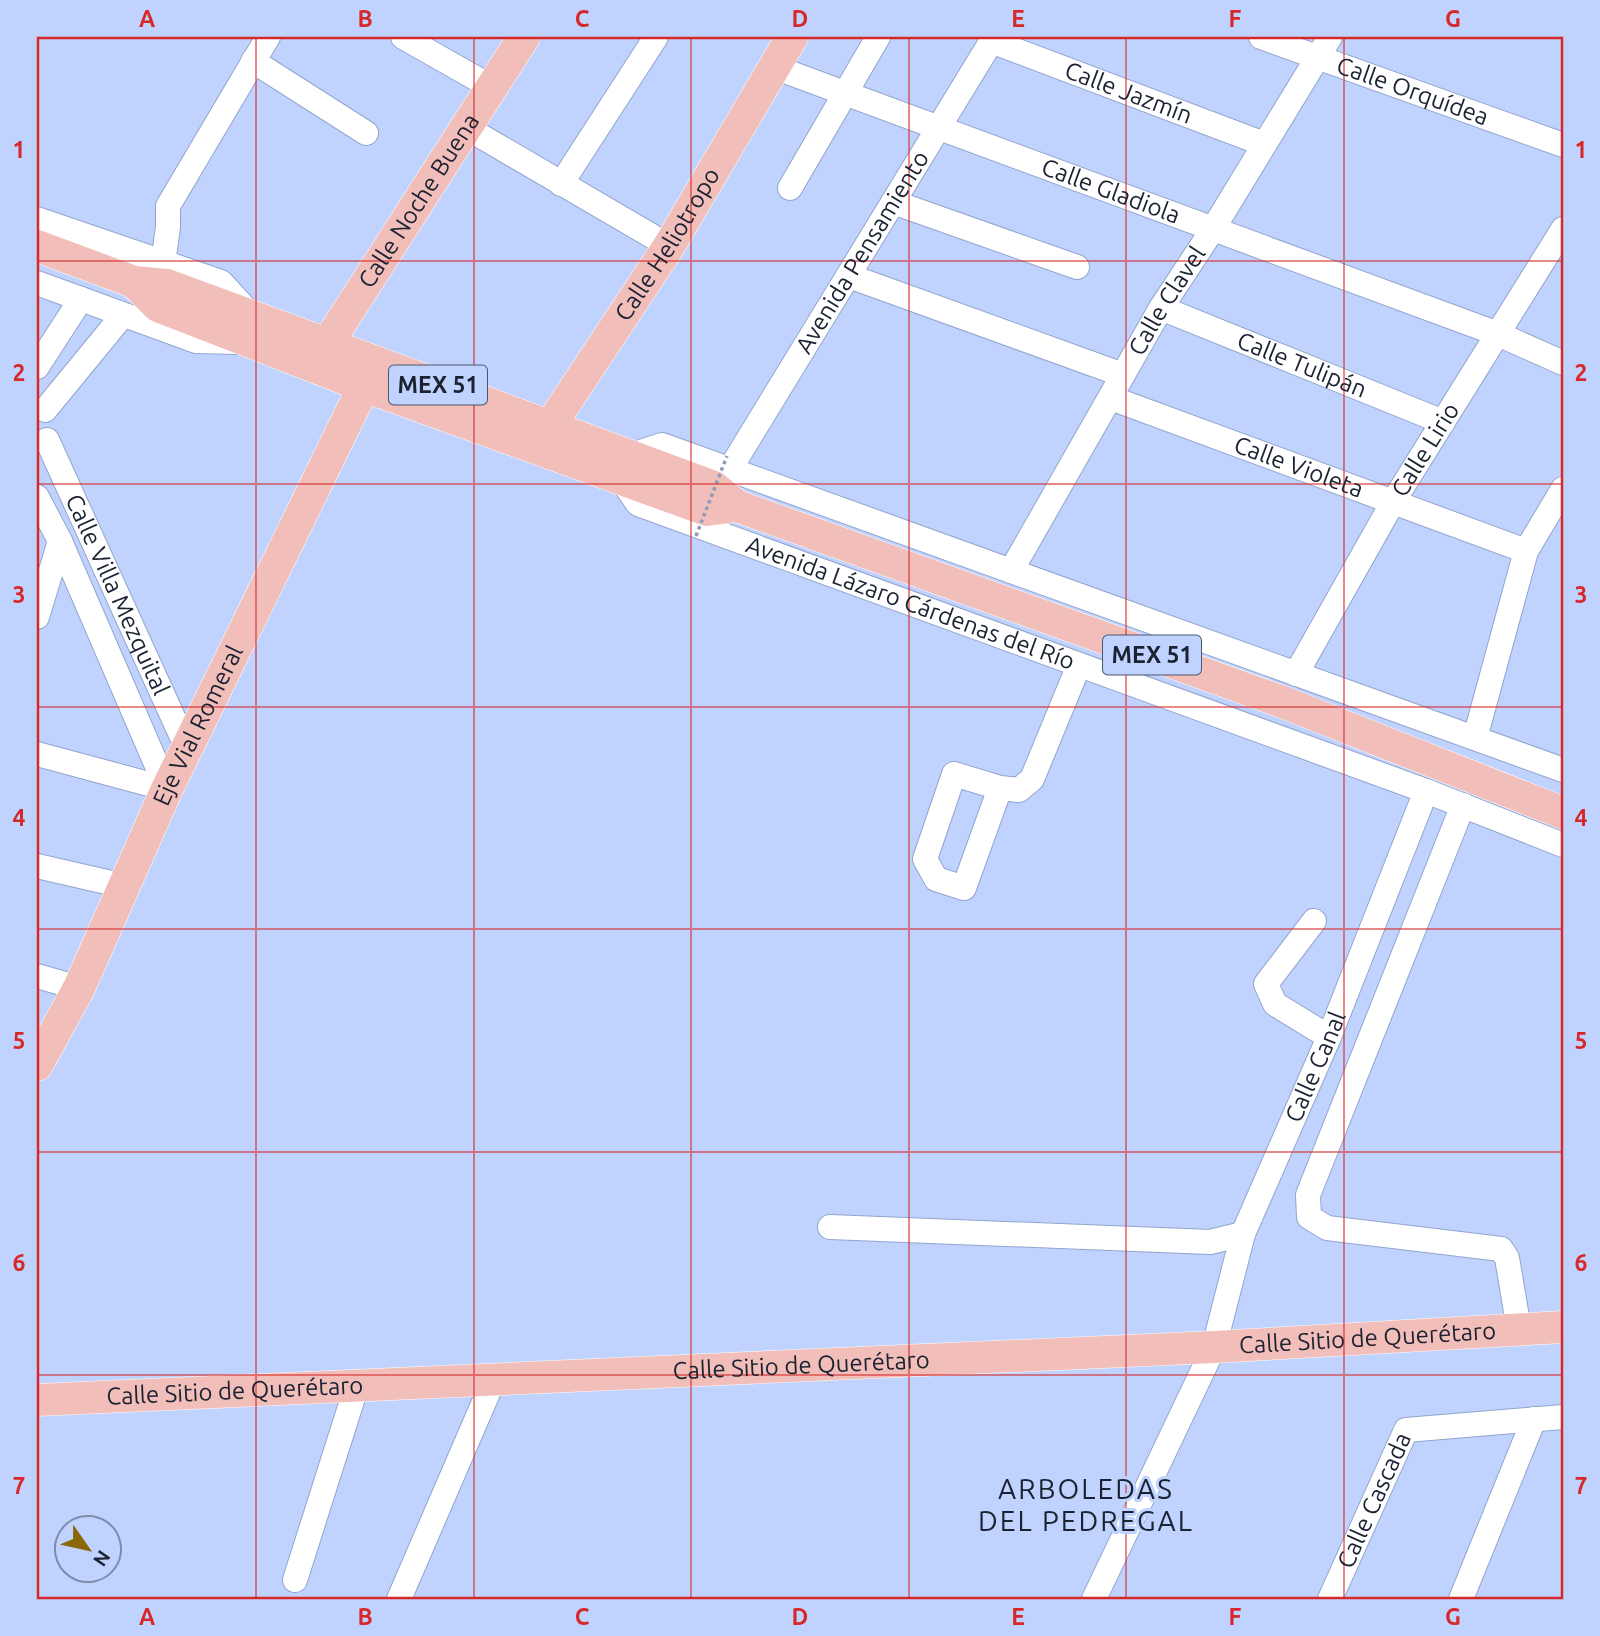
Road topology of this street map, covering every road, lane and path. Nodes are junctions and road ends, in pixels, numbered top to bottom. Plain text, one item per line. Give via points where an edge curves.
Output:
1 (268, 37) edge
2 (403, 37) edge
3 (524, 37) edge
4 (656, 37) edge
5 (792, 37) edge
6 (878, 37) edge
7 (1261, 37) edge
8 (1330, 37) edge
9 (993, 39) edge
10 (1316, 58) junction
11 (253, 61) junction
12 (774, 67) junction
13 (493, 88) junction
14 (844, 93) junction
15 (938, 126) junction
16 (467, 128) junction
17 (366, 133) dead end
18 (1264, 144) junction
19 (1563, 145) edge
20 (561, 184) junction
21 (790, 188) dead end
22 (893, 202) junction
23 (37, 219) edge
24 (1213, 229) junction
25 (1563, 229) edge
26 (37, 246) edge
27 (669, 246) junction
28 (163, 262) junction
29 (1077, 267) dead end
30 (849, 276) junction
31 (37, 283) edge
32 (81, 299) junction
33 (1161, 308) junction
34 (122, 315) junction
35 (252, 331) junction
36 (1498, 334) junction
37 (320, 355) junction
38 (1563, 363) edge
39 (37, 367) edge
40 (1124, 375) junction
41 (364, 386) junction
42 (1111, 398) junction
43 (41, 404) edge
44 (1443, 422) junction
45 (545, 438) junction
46 (42, 449) edge
47 (729, 463) junction
48 (625, 467) junction
49 (1563, 489) edge
50 (37, 496) edge
51 (1393, 502) junction
52 (696, 536) dead end
53 (60, 541) junction
54 (1526, 551) junction
55 (1011, 571) junction
56 (37, 617) edge
57 (1079, 665) junction
58 (1296, 674) junction
59 (1475, 738) junction
60 (187, 748) junction
61 (37, 754) edge
62 (1563, 770) edge
63 (1000, 788) dead end
64 (167, 789) junction
65 (1426, 791) junction
66 (1463, 805) junction
67 (1563, 813) edge
68 (1563, 845) edge
69 (37, 866) edge
70 (124, 886) junction
71 (1314, 920) dead end
72 (37, 976) edge
73 (79, 988) junction
74 (1329, 1037) junction
75 (37, 1065) edge
76 (830, 1227) dead end
77 (1243, 1234) junction
78 (1563, 1326) edge
79 (1519, 1329) junction
80 (1214, 1347) junction
81 (494, 1379) junction
82 (357, 1385) junction
83 (37, 1400) edge
84 (1563, 1417) edge
85 (1534, 1419) junction
86 (295, 1580) dead end
87 (399, 1599) edge
88 (1094, 1599) edge
89 (1330, 1599) edge
90 (1461, 1599) edge

1 - 11 street
2 - 13 street
3 - 13 main road, Calle Noche Buena
4 - 20 street
5 - 12 main road, Calle Heliotropo
6 - 14 street
7 - 10 street, Calle Orquídea
8 - 10 street, Calle Clavel
9 - 15 street, Avenida Pensamiento
9 - 18 street, Calle Jazmín
10 - 18 street, Calle Clavel
10 - 19 street, Calle Orquídea
11 - 17 street
11 - 28 street via 168,206
12 - 14 street, Calle Gladiola
12 - 27 main road, Calle Heliotropo
13 - 16 main road, Calle Noche Buena
14 - 15 street, Calle Gladiola
14 - 21 street
15 - 22 street, Avenida Pensamiento
15 - 24 street, Calle Gladiola
16 - 20 street
16 - 37 main road, Calle Noche Buena
18 - 24 street, Calle Clavel
20 - 27 street
22 - 29 street
22 - 30 street, Avenida Pensamiento
23 - 28 street, Avenida Lázaro Cárdenas del Río
24 - 33 street, Calle Clavel
24 - 36 street, Calle Gladiola
25 - 36 street, Calle Lirio
26 - 35 main road, Avenida Lázaro Cárdenas del Río / MEX 51 via 134,282 167,285
27 - 45 main road, Calle Heliotropo
28 - 35 street, Avenida Lázaro Cárdenas del Río via 221,282
30 - 40 street
30 - 47 street, Avenida Pensamiento
31 - 32 street, Avenida Lázaro Cárdenas del Río
32 - 34 street, Avenida Lázaro Cárdenas del Río
32 - 39 street
33 - 40 street, Calle Clavel
33 - 44 street, Calle Tulipán
34 - 35 street, Avenida Lázaro Cárdenas del Río via 196,341
34 - 43 street
35 - 37 main road, Avenida Lázaro Cárdenas del Río / MEX 51
36 - 38 street, Calle Gladiola
36 - 44 street, Calle Lirio
37 - 41 main road, Avenida Lázaro Cárdenas del Río / MEX 51
37 - 45 main road, Avenida Lázaro Cárdenas del Río / MEX 51
40 - 42 street, Calle Clavel
41 - 45 main road, Avenida Lázaro Cárdenas del Río / MEX 51
41 - 60 main road, Eje Vial Romeral
42 - 51 street, Calle Violeta
42 - 55 street, Calle Clavel
43 - 46 street via 49,425
44 - 51 street, Calle Lirio
45 - 48 main road, Avenida Lázaro Cárdenas del Río / MEX 51
46 - 60 street, Calle Villa Mezquital
47 - 48 street via 662,445
47 - 52 path, bridge
47 - 55 street
48 - 57 street, Avenida Lázaro Cárdenas del Río via 638,504
48 - 67 main road, Avenida Lázaro Cárdenas del Río / MEX 51 via 707,510 737,506 1280,702
49 - 54 street
50 - 53 street, Calle Villa Mezquital
51 - 54 street, Calle Violeta
51 - 58 street, Calle Lirio
53 - 56 street
53 - 64 street, Calle Villa Mezquital
54 - 59 street
55 - 58 street
57 - 63 street via 1032,779 1019,790
57 - 65 street, Avenida Lázaro Cárdenas del Río
58 - 59 street
59 - 62 street
60 - 64 main road, Eje Vial Romeral
61 - 64 street
64 - 70 main road, Eje Vial Romeral
65 - 66 street, Avenida Lázaro Cárdenas del Río
65 - 74 street, Calle Canal
66 - 68 street, Avenida Lázaro Cárdenas del Río
66 - 79 street via 1308,1195 1309,1217 1327,1228 1501,1249 1507,1258
69 - 70 street
70 - 73 main road, Eje Vial Romeral
71 - 74 street via 1266,984 1275,1004
72 - 73 street
73 - 75 main road, Eje Vial Romeral
74 - 77 street, Calle Canal
76 - 77 street via 1210,1242
77 - 80 street, Calle Canal
78 - 79 main road, Calle Sitio de Querétaro
79 - 80 main road, Calle Sitio de Querétaro
80 - 81 main road, Calle Sitio de Querétaro
80 - 88 street, Calle Canal
81 - 82 main road, Calle Sitio de Querétaro
81 - 87 street
82 - 83 main road, Calle Sitio de Querétaro
82 - 86 street
84 - 85 street, Calle Cascada
85 - 89 street, Calle Cascada via 1406,1430
85 - 90 street

